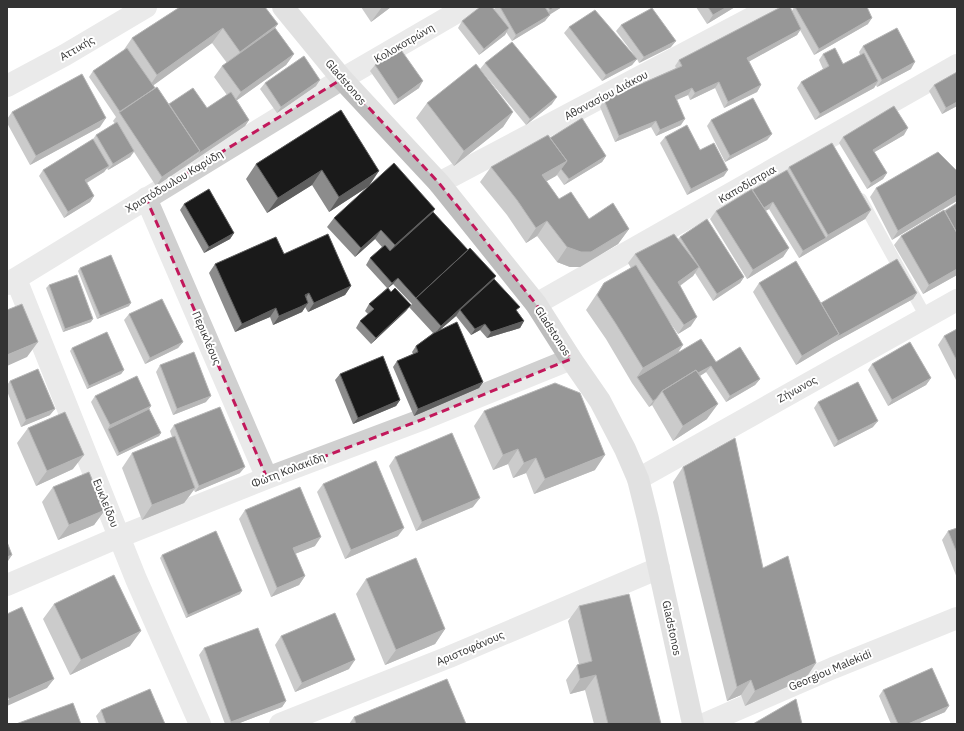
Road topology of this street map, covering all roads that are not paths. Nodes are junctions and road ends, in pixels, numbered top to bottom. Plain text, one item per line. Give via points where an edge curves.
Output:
1 (146, 7) edge
2 (283, 7) edge
3 (466, 7) edge
4 (772, 7) edge
5 (957, 65) edge
6 (342, 79) junction
7 (7, 86) edge
8 (439, 183) junction
9 (855, 186) edge
10 (146, 198) junction
11 (12, 282) edge
12 (957, 300) edge
13 (536, 304) junction
14 (926, 317) junction
15 (571, 359) junction
16 (267, 478) junction
17 (638, 479) junction
18 (119, 537) junction
19 (659, 568) junction
20 (7, 586) edge
21 (957, 618) edge
22 (200, 724) edge
23 (280, 724) edge
24 (693, 724) edge
25 (704, 724) edge

1 - 7 street, Αττικής
2 - 6 main road, Gladstonos
3 - 6 street, Κολοκοτρώνη
4 - 8 street, Αθανασίου Διάκου
5 - 13 street, Καποδίστρια via 830,141
6 - 8 main road, Gladstonos
6 - 10 street, Χριστόδουλου Καρύδη
8 - 13 main road, Gladstonos
9 - 14 lane
10 - 11 street, Χριστόδουλου Καρύδη
10 - 16 street, Περικλέους
11 - 18 street, Ευκλείδου
12 - 14 street, Ζήνωνος
13 - 15 main road, Gladstonos
14 - 17 street, Ζήνωνος
15 - 16 street, Φώτη Κολακίδη via 422,420
15 - 17 main road, Gladstonos via 600,401
16 - 18 street, Φώτη Κολακίδη
17 - 19 main road, Gladstonos
18 - 20 street, Φώτη Κολακίδη
18 - 22 street, Ευκλείδου
19 - 23 street, Αριστοφάνους via 449,657
19 - 24 main road, Gladstonos
21 - 25 street, Georgiou Malekidi

